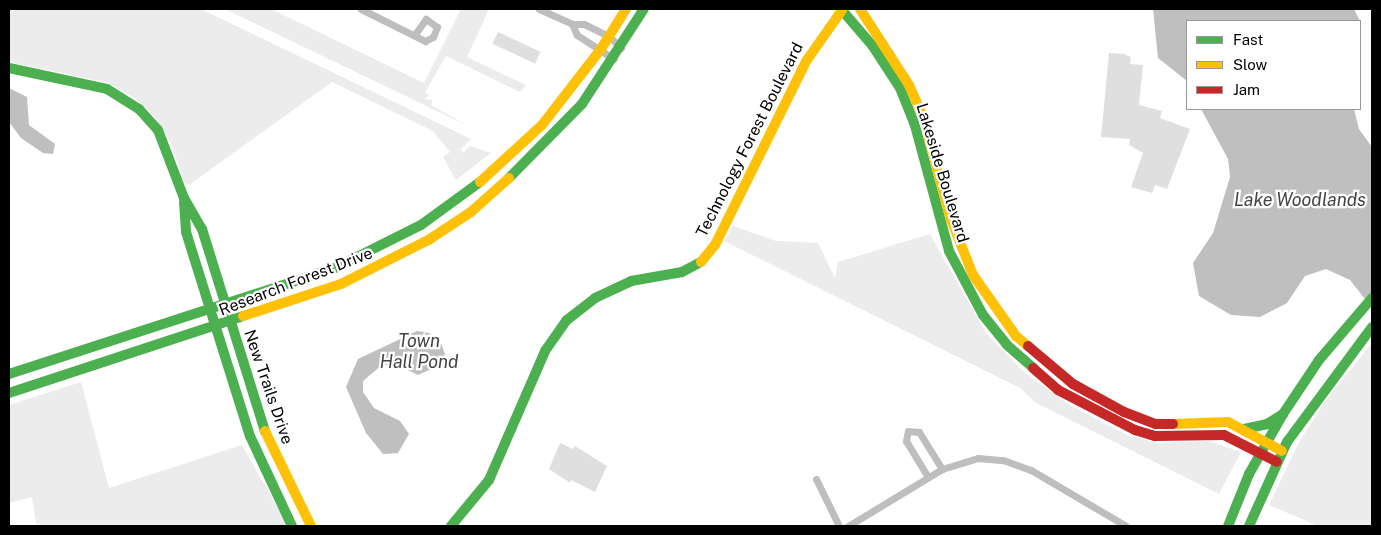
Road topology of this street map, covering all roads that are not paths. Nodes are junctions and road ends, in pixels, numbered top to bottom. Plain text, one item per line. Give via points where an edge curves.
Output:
1 (361, 9) edge
2 (539, 9) edge
3 (626, 9) edge
4 (644, 9) edge
5 (842, 9) edge
6 (860, 9) edge
7 (374, 12) edge
8 (572, 24) junction
9 (416, 34) dead end
10 (609, 36) junction
11 (621, 48) junction
12 (600, 49) junction
13 (614, 59) junction
14 (9, 68) edge
15 (904, 86) junction
16 (184, 198) junction
17 (950, 217) junction
18 (938, 220) junction
19 (1372, 298) edge
20 (226, 306) junction
21 (210, 312) junction
22 (231, 323) junction
23 (1372, 327) edge
24 (216, 328) junction
25 (9, 374) edge
26 (1066, 379) junction
27 (1058, 390) junction
28 (9, 394) edge
29 (1124, 412) junction
30 (1283, 414) junction
31 (1117, 422) junction
32 (1244, 429) junction
33 (1267, 442) junction
34 (1282, 451) junction
35 (1260, 453) junction
36 (276, 456) junction
37 (1277, 462) junction
38 (262, 468) junction
39 (281, 468) junction
40 (942, 469) junction
41 (928, 477) junction
42 (816, 478) dead end
43 (292, 526) edge
44 (311, 526) edge
45 (451, 526) edge
46 (840, 526) edge
47 (848, 526) edge
48 (1126, 526) edge
49 (1228, 526) edge
50 (1249, 526) edge

1 - 7 street
2 - 8 street
3 - 10 street, Research Forest Drive
4 - 11 street, Research Forest Drive
5 - 15 street, Lakeside Boulevard
5 - 45 street, Technology Forest Boulevard via 807,60 715,245 702,260 682,272 631,281 595,298 567,320 545,351 489,480
6 - 15 street, Lakeside Boulevard
7 - 9 street
8 - 10 street via 584,24
8 - 12 street via 577,35
10 - 11 street
10 - 12 street, Research Forest Drive
11 - 13 street, Research Forest Drive
12 - 13 street
12 - 20 street, Research Forest Drive via 542,125 461,199 382,247
13 - 22 street, Research Forest Drive via 540,151 471,212 390,262 341,284
14 - 16 street, New Trails Drive via 101,87 131,102 150,118 163,138
15 - 17 street, Lakeside Boulevard via 934,148
15 - 18 street, Lakeside Boulevard
16 - 20 street, New Trails Drive via 202,229
16 - 21 street, New Trails Drive via 186,232
17 - 18 street
17 - 26 street, Lakeside Boulevard via 973,275 996,313 1033,354
18 - 27 street, Lakeside Boulevard via 963,281 983,315 1007,345
19 - 30 street via 1319,360
20 - 21 street, Research Forest Drive
20 - 22 street, New Trails Drive
21 - 24 street, New Trails Drive
21 - 25 street, Research Forest Drive
22 - 24 street, Research Forest Drive
22 - 36 street, New Trails Drive
23 - 34 street via 1336,372
24 - 28 street, Research Forest Drive
24 - 38 street, New Trails Drive
26 - 27 street
26 - 29 street, Lakeside Boulevard
27 - 31 street, Lakeside Boulevard
29 - 31 street
29 - 32 street, Lakeside Boulevard via 1156,424 1212,421 1228,422
30 - 32 street via 1267,424
30 - 33 street
31 - 35 street, Lakeside Boulevard via 1154,436 1224,436
32 - 33 street, Lakeside Boulevard
33 - 34 street, Lakeside Boulevard
33 - 35 street
34 - 37 street
35 - 37 street, Lakeside Boulevard
35 - 49 street
36 - 38 street
36 - 39 street, New Trails Drive
37 - 50 street
38 - 39 street
38 - 43 street, New Trails Drive
39 - 44 street, New Trails Drive
40 - 41 street
40 - 41 street via 919,432 908,431 906,441
40 - 48 street via 978,458 1017,464
41 - 47 street
42 - 46 street

